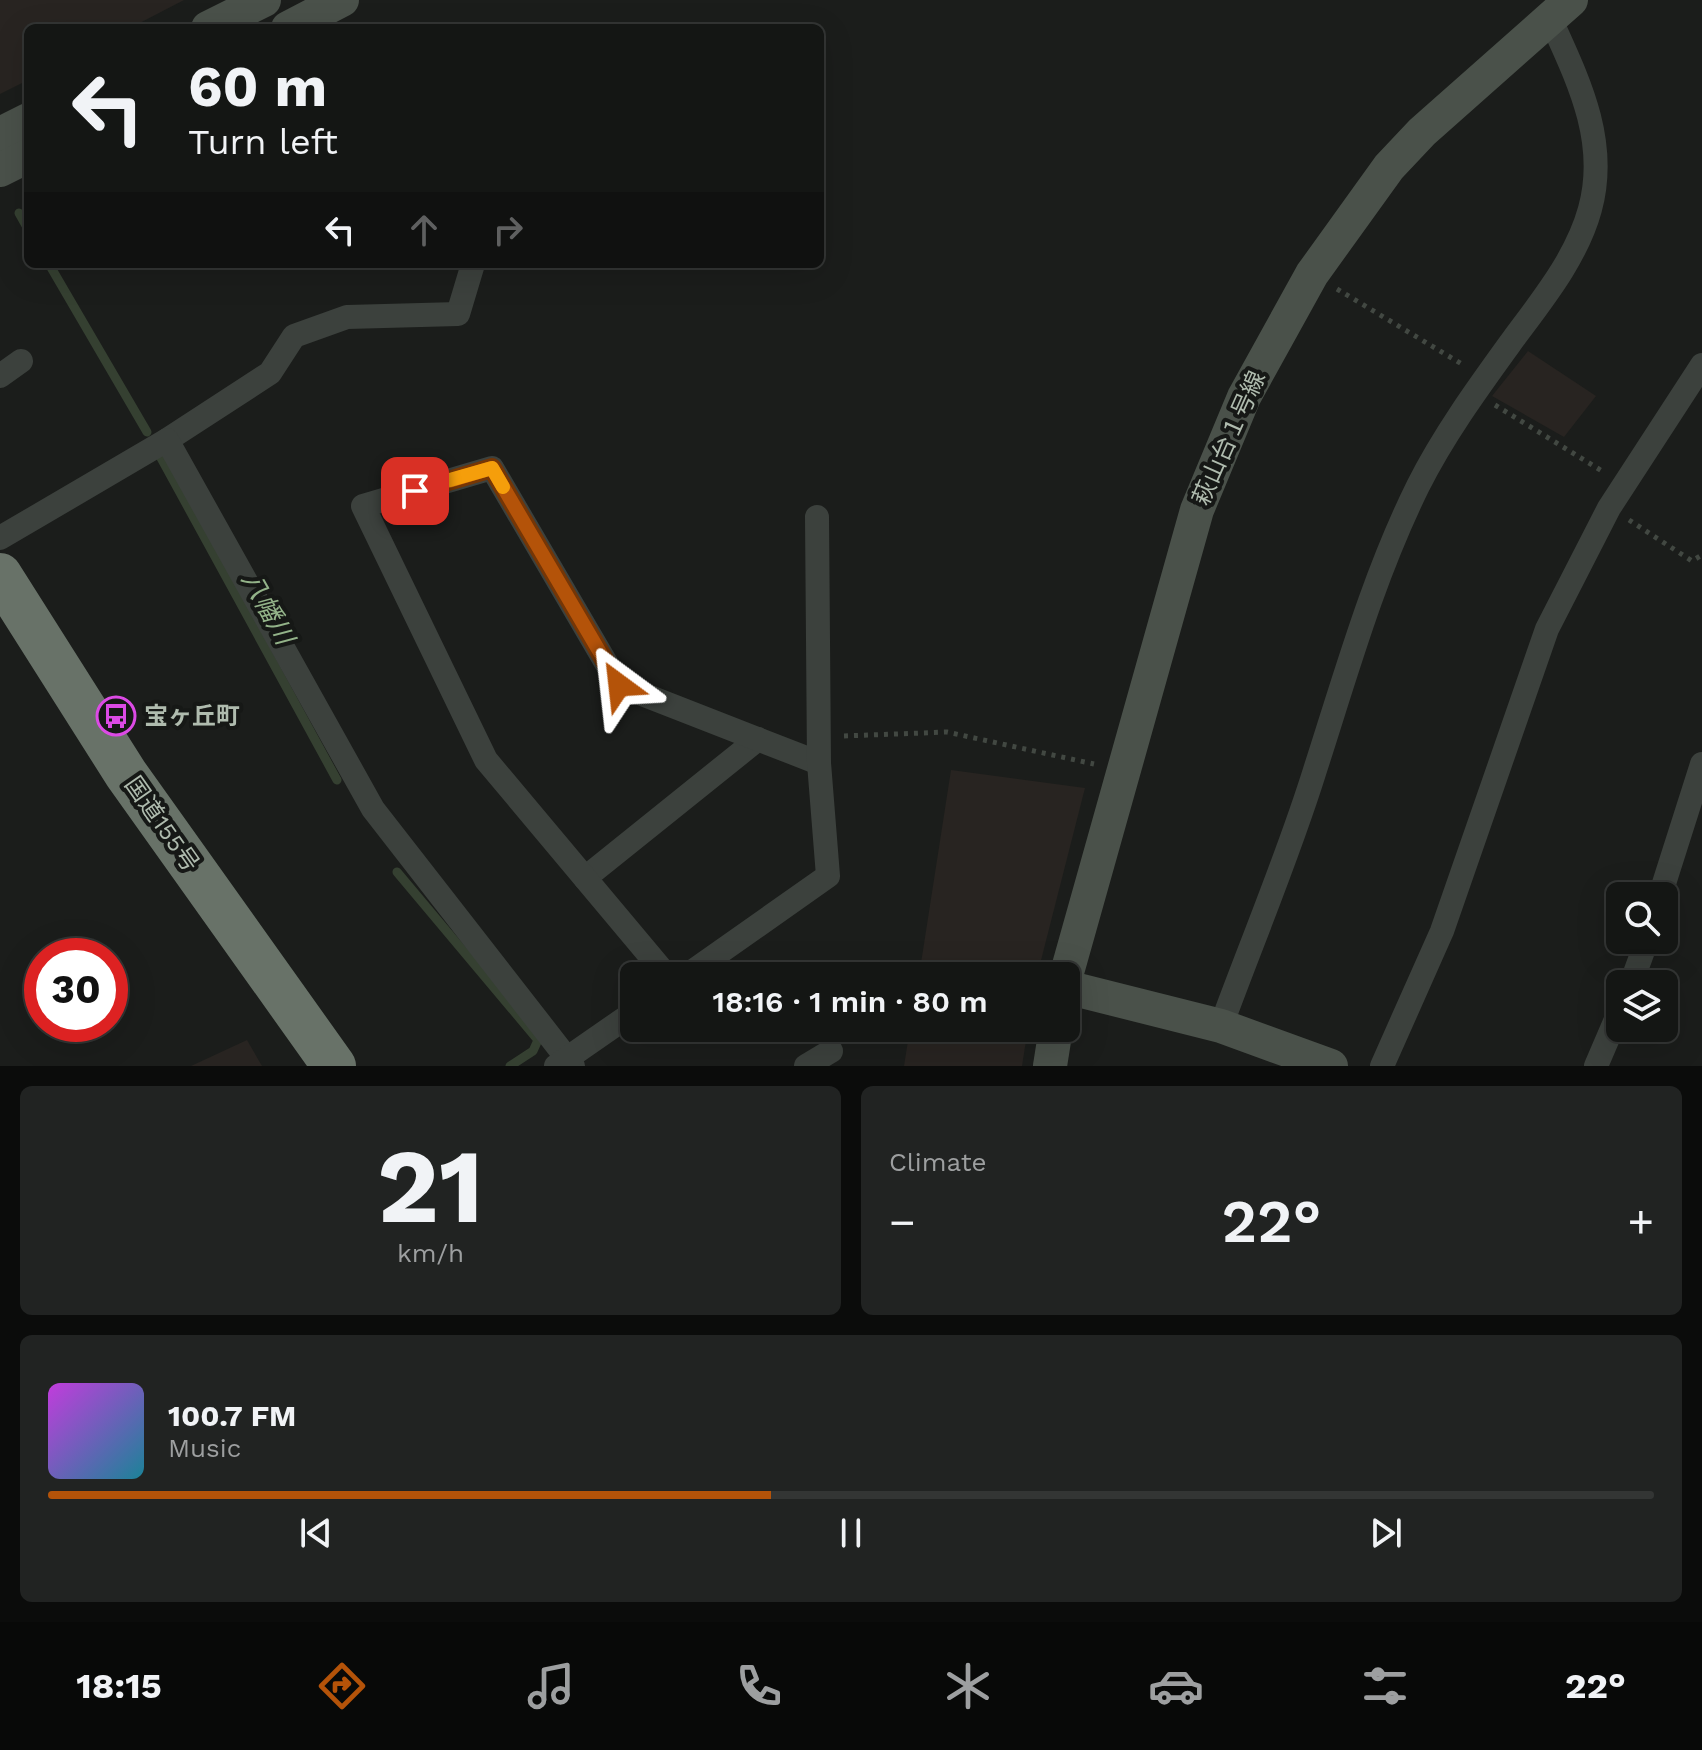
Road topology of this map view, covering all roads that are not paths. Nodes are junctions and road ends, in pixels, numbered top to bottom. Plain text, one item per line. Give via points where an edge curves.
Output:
1 (264, 0) edge
2 (342, 0) edge
3 (1560, 9) edge
4 (216, 24) edge
5 (296, 24) edge
6 (24, 122) edge
7 (0, 134) edge
8 (24, 158) edge
9 (0, 170) edge
10 (472, 268) edge
11 (21, 361) dead end
12 (1702, 365) edge
13 (0, 376) edge
14 (167, 440) junction
15 (817, 517) dead end
16 (0, 538) edge
17 (0, 575) edge
18 (758, 739) junction
19 (819, 763) junction
20 (1702, 764) edge
21 (585, 878) junction
22 (1664, 882) edge
23 (655, 962) edge
24 (706, 962) edge
25 (1070, 962) edge
26 (1080, 991) edge
27 (620, 1023) edge
28 (1221, 1026) junction
29 (1054, 1042) edge
30 (1606, 1042) edge
31 (831, 1051) dead end
32 (1295, 1061) edge
33 (565, 1064) edge
34 (334, 1066) edge
35 (806, 1066) edge
36 (1050, 1066) edge
37 (1331, 1066) edge
38 (1382, 1066) edge
39 (1596, 1066) edge

1 - 4 street
2 - 5 street
3 - 25 street, 萩山台１号線 via 1389,167 1312,274 1244,397 1197,510
3 - 28 street via 1591,116 1591,206 1551,288 1480,385 1419,484 1359,626 1314,773
6 - 7 street
8 - 9 street
10 - 14 street via 458,314 347,317 294,336 270,373
11 - 13 street
12 - 38 street via 1609,508 1547,629 1442,931
14 - 16 street
14 - 33 street via 373,809
15 - 19 street
17 - 34 highway, 国道155号 via 126,774
18 - 19 street
18 - 21 street
18 - 21 street via 619,685 492,468 363,506 486,760
19 - 24 street via 828,876
20 - 22 street
21 - 23 street
26 - 28 street
27 - 33 street
28 - 32 street
29 - 36 street
30 - 39 street
31 - 35 street
32 - 37 street

